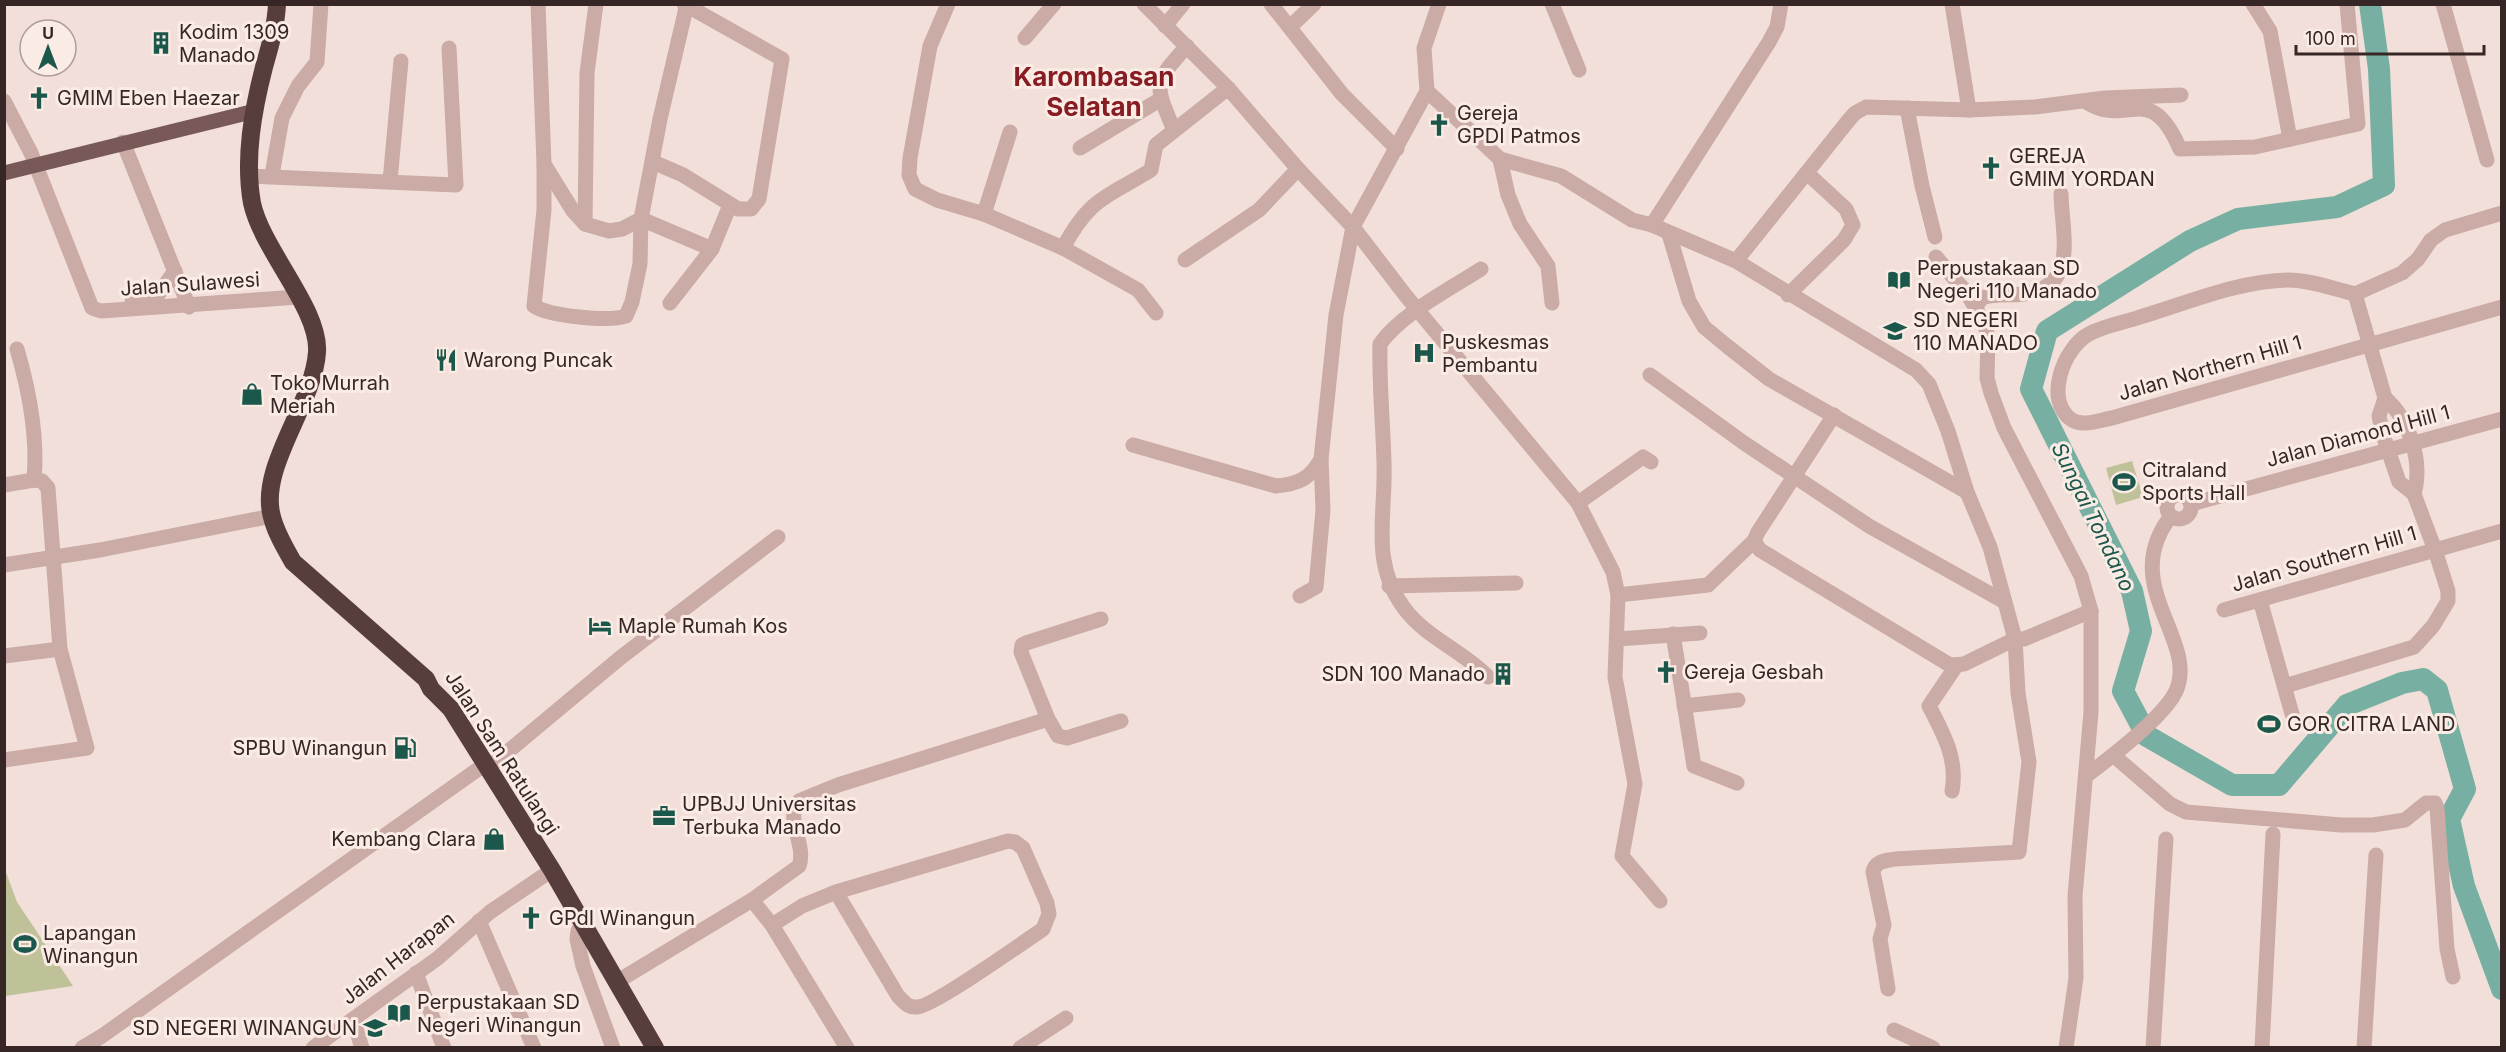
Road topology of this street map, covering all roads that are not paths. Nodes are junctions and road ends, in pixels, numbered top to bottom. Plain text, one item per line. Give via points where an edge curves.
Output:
1 (277, 4) edge
2 (321, 4) edge
3 (538, 4) edge
4 (596, 4) edge
5 (948, 4) edge
6 (1054, 4) edge
7 (1144, 4) edge
8 (1183, 4) edge
9 (1271, 4) edge
10 (1314, 4) edge
11 (1439, 4) edge
12 (1552, 4) edge
13 (1952, 4) edge
14 (2253, 4) edge
15 (2347, 4) edge
16 (2443, 4) edge
17 (686, 5) edge
18 (1780, 6) edge
19 (1165, 26) junction
20 (1291, 26) junction
21 (1024, 38) dead end
22 (1187, 46) junction
23 (449, 48) dead end
24 (401, 61) dead end
25 (1579, 70) dead end
26 (1228, 88) junction
27 (1428, 91) junction
28 (2181, 95) dead end
29 (1161, 99) junction
30 (4, 101) edge
31 (2086, 102) junction
32 (1907, 108) junction
33 (1969, 110) junction
34 (255, 111) junction
35 (1174, 130) junction
36 (1010, 132) dead end
37 (2290, 139) junction
38 (123, 142) junction
39 (1080, 148) dead end
40 (1397, 149) junction
41 (1500, 159) junction
42 (2487, 160) dead end
43 (653, 162) junction
44 (544, 164) junction
45 (34, 165) junction
46 (1298, 169) junction
47 (4, 173) edge
48 (1807, 173) junction
49 (272, 175) junction
50 (249, 176) junction
51 (390, 180) junction
52 (2061, 194) dead end
53 (730, 205) junction
54 (2502, 213) edge
55 (984, 214) junction
56 (641, 219) junction
57 (585, 224) junction
58 (1652, 225) junction
59 (1353, 227) junction
60 (1669, 234) junction
61 (1935, 237) dead end
62 (1063, 248) junction
63 (712, 249) junction
64 (1936, 257) dead end
65 (1185, 260) dead end
66 (1736, 261) junction
67 (1481, 269) dead end
68 (175, 271) junction
69 (2355, 294) junction
70 (1788, 295) junction
71 (298, 297) junction
72 (670, 303) dead end
73 (1552, 303) dead end
74 (1976, 306) junction
75 (95, 307) junction
76 (189, 307) junction
77 (2502, 308) edge
78 (1418, 310) junction
79 (1156, 313) dead end
80 (2372, 345) junction
81 (17, 349) dead end
82 (1650, 375) dead end
83 (2385, 398) junction
84 (1834, 415) junction
85 (2502, 419) edge
86 (2411, 444) junction
87 (1133, 445) dead end
88 (2387, 449) junction
89 (1321, 459) junction
90 (1651, 462) dead end
91 (1793, 477) junction
92 (34, 480) junction
93 (4, 485) edge
94 (1967, 492) junction
95 (2414, 494) junction
96 (1578, 503) junction
97 (272, 516) junction
98 (2502, 531) edge
99 (778, 537) dead end
100 (1754, 541) junction
101 (2435, 550) junction
102 (52, 557) junction
103 (4, 565) edge
104 (1516, 583) dead end
105 (1389, 586) junction
106 (1617, 595) junction
107 (1300, 596) dead end
108 (2260, 600) junction
109 (2003, 601) junction
110 (2224, 609) dead end
111 (2091, 611) junction
112 (1101, 619) dead end
113 (1700, 633) dead end
114 (1673, 634) junction
115 (1618, 639) junction
116 (2015, 639) junction
117 (60, 649) junction
118 (4, 656) edge
119 (1956, 666) junction
120 (1488, 677) dead end
121 (2285, 686) junction
122 (1738, 700) dead end
123 (1684, 706) junction
124 (2292, 714) dead end
125 (1048, 719) junction
126 (1121, 721) dead end
127 (2114, 755) junction
128 (4, 760) edge
129 (485, 767) junction
130 (2086, 776) junction
131 (1737, 783) dead end
132 (1952, 791) dead end
133 (2273, 834) dead end
134 (2166, 839) dead end
135 (2376, 855) dead end
136 (552, 870) junction
137 (836, 892) junction
138 (752, 900) junction
139 (1660, 901) dead end
140 (479, 921) junction
141 (584, 924) junction
142 (772, 925) junction
143 (416, 973) junction
144 (2453, 976) dead end
145 (618, 981) junction
146 (1888, 989) dead end
147 (1066, 1018) dead end
148 (353, 1019) junction
149 (1894, 1030) dead end
150 (104, 1042) edge
151 (82, 1047) edge
152 (313, 1047) edge
153 (362, 1047) edge
154 (444, 1047) edge
155 (534, 1047) edge
156 (613, 1047) edge
157 (655, 1047) edge
158 (847, 1047) edge
159 (1020, 1047) edge
160 (1933, 1047) edge
161 (2066, 1047) edge
162 (2153, 1047) edge
163 (2262, 1047) edge
164 (2364, 1047) edge

1 - 34 highway, Jalan Sam Ratulangi
2 - 49 street via 317,62 298,86 282,117
3 - 44 street
4 - 57 street via 587,73
5 - 55 street via 930,46 909,175 922,194
6 - 21 street
7 - 19 street
8 - 19 street
9 - 20 street
10 - 20 street
11 - 27 street via 1424,48
12 - 25 street
13 - 33 street
14 - 37 street via 2270,31
15 - 37 street via 2358,124
16 - 42 street
17 - 43 street
17 - 53 street via 782,59 759,199 756,206 745,211
18 - 58 street via 1768,42
19 - 22 street
20 - 40 street via 1342,94
22 - 26 street
22 - 29 street via 1159,82
23 - 51 street via 456,185
24 - 51 street
26 - 35 street
26 - 46 street
27 - 40 street
27 - 41 street
28 - 31 street
29 - 35 street
29 - 39 street
30 - 45 street
31 - 33 street
31 - 37 street via 2098,109 2141,109 2158,114 2166,120 2180,149 2255,147
32 - 33 street
32 - 48 street via 1866,107 1855,113
32 - 61 street
34 - 38 main road
34 - 50 highway, Jalan Sam Ratulangi
35 - 62 street via 1156,145 1151,170 1092,205 1076,223
36 - 55 street
38 - 45 main road
38 - 68 street
40 - 59 street
41 - 58 street via 1561,176 1619,214
41 - 73 street via 1520,224 1548,266
43 - 53 street via 683,175
43 - 56 street
44 - 56 street via 544,220 533,301 538,309 596,318 626,316 640,264
44 - 57 street
45 - 47 main road
45 - 75 street
46 - 59 street
46 - 65 street via 1259,210
48 - 66 street
48 - 70 street via 1846,209 1853,225 1844,240
49 - 50 street
49 - 51 street
50 - 71 highway, Jalan Sam Ratulangi via 255,214
52 - 74 street via 2063,267 2057,280 2032,293 1982,298
53 - 63 street
54 - 69 street via 2445,230 2402,273
55 - 62 street
56 - 57 street via 609,231
56 - 63 street
58 - 60 street
59 - 78 street
59 - 89 street via 1335,315
60 - 66 street
60 - 84 street via 1689,300 1704,327 1769,379
62 - 79 street via 1138,290
63 - 72 street
64 - 74 street
66 - 70 street
67 - 78 street
68 - 75 street via 157,296
68 - 76 street
69 - 80 street
69 - 80 street, Jalan Northern Hill 1 via 2301,281 2281,281 2209,296 2088,334 2071,351 2060,374 2058,393 2063,412 2073,421 2086,423 2112,418
70 - 94 street via 1916,370 1929,384
71 - 76 street, Jalan Sulawesi
71 - 97 highway, Jalan Sam Ratulangi via 313,324 318,348 316,369 274,473
74 - 111 street via 1988,337 1987,378 2001,419 2081,576
75 - 76 street, Jalan Sulawesi
77 - 80 street, Jalan Northern Hill 1
78 - 96 street
78 - 105 street via 1380,344 1384,466 1381,537
80 - 83 street
81 - 92 street via 33,436
82 - 91 street
83 - 86 street via 2399,410
83 - 88 street via 2379,416
84 - 91 street
84 - 94 street
85 - 86 street, Jalan Diamond Hill 1
86 - 88 street, Jalan Diamond Hill 1
86 - 95 street via 2418,469
87 - 89 street via 1276,486 1306,479
88 - 95 street via 2399,482
88 - 127 street, Jalan Diamond Hill 1 via 2191,504 2185,517 2172,516 2159,532 2151,565 2180,669 2177,690 2169,704
89 - 107 street via 1323,510 1316,587
90 - 96 street via 1643,457
91 - 100 street
91 - 109 street via 1869,526
92 - 93 street
92 - 102 street via 42,481 48,488
94 - 109 street via 1990,547
95 - 101 street
96 - 106 street via 1613,572
97 - 102 street
97 - 129 highway, Jalan Sam Ratulangi via 293,562 426,678 431,689 451,709
98 - 101 street, Jalan Southern Hill 1
99 - 129 street
100 - 106 street via 1708,585
100 - 119 street via 1760,550 1855,609
101 - 108 street, Jalan Southern Hill 1
101 - 121 street via 2449,598 2421,642 2403,651
102 - 103 street
102 - 117 street
104 - 105 street
105 - 120 street via 1422,627
106 - 115 street
108 - 110 street, Jalan Southern Hill 1
108 - 121 street
109 - 116 street
111 - 116 street via 2024,639
111 - 130 street via 2091,712
112 - 125 street via 1022,645 1021,652
113 - 114 street
114 - 115 street
114 - 123 street
115 - 139 street via 1615,677 1635,784 1622,856
116 - 119 street
116 - 146 street via 2018,693 2029,762 2019,852 1895,860 1874,867 1884,925 1880,939
117 - 118 street
117 - 128 street via 87,748
119 - 132 street via 1929,706 1948,745 1954,776
121 - 124 street
122 - 123 street
123 - 131 street via 1694,766
125 - 126 street via 1055,734 1067,738
125 - 138 street via 799,801 794,812 801,854 799,866
127 - 130 street
127 - 144 street via 2170,804 2187,812 2373,825 2405,820 2426,804 2435,804 2447,949
129 - 136 highway, Jalan Sam Ratulangi
129 - 150 street
130 - 161 street via 2075,896 2076,978
133 - 163 street
134 - 162 street
135 - 164 street
136 - 140 street, Jalan Harapan
136 - 141 highway, Jalan Sam Ratulangi
137 - 137 street via 898,996 908,1006 918,1007 948,991 1044,929 1049,914 1023,848 1008,841
137 - 142 street via 802,906
138 - 142 street
138 - 145 street
140 - 143 street, Jalan Harapan
140 - 155 street
141 - 145 highway, Jalan Sam Ratulangi
141 - 156 street via 577,939 579,952
142 - 158 street
143 - 148 street, Jalan Harapan
143 - 154 street
145 - 157 highway, Jalan Sam Ratulangi
147 - 159 street
148 - 152 street, Jalan Harapan
148 - 153 street
149 - 160 street
150 - 151 street

